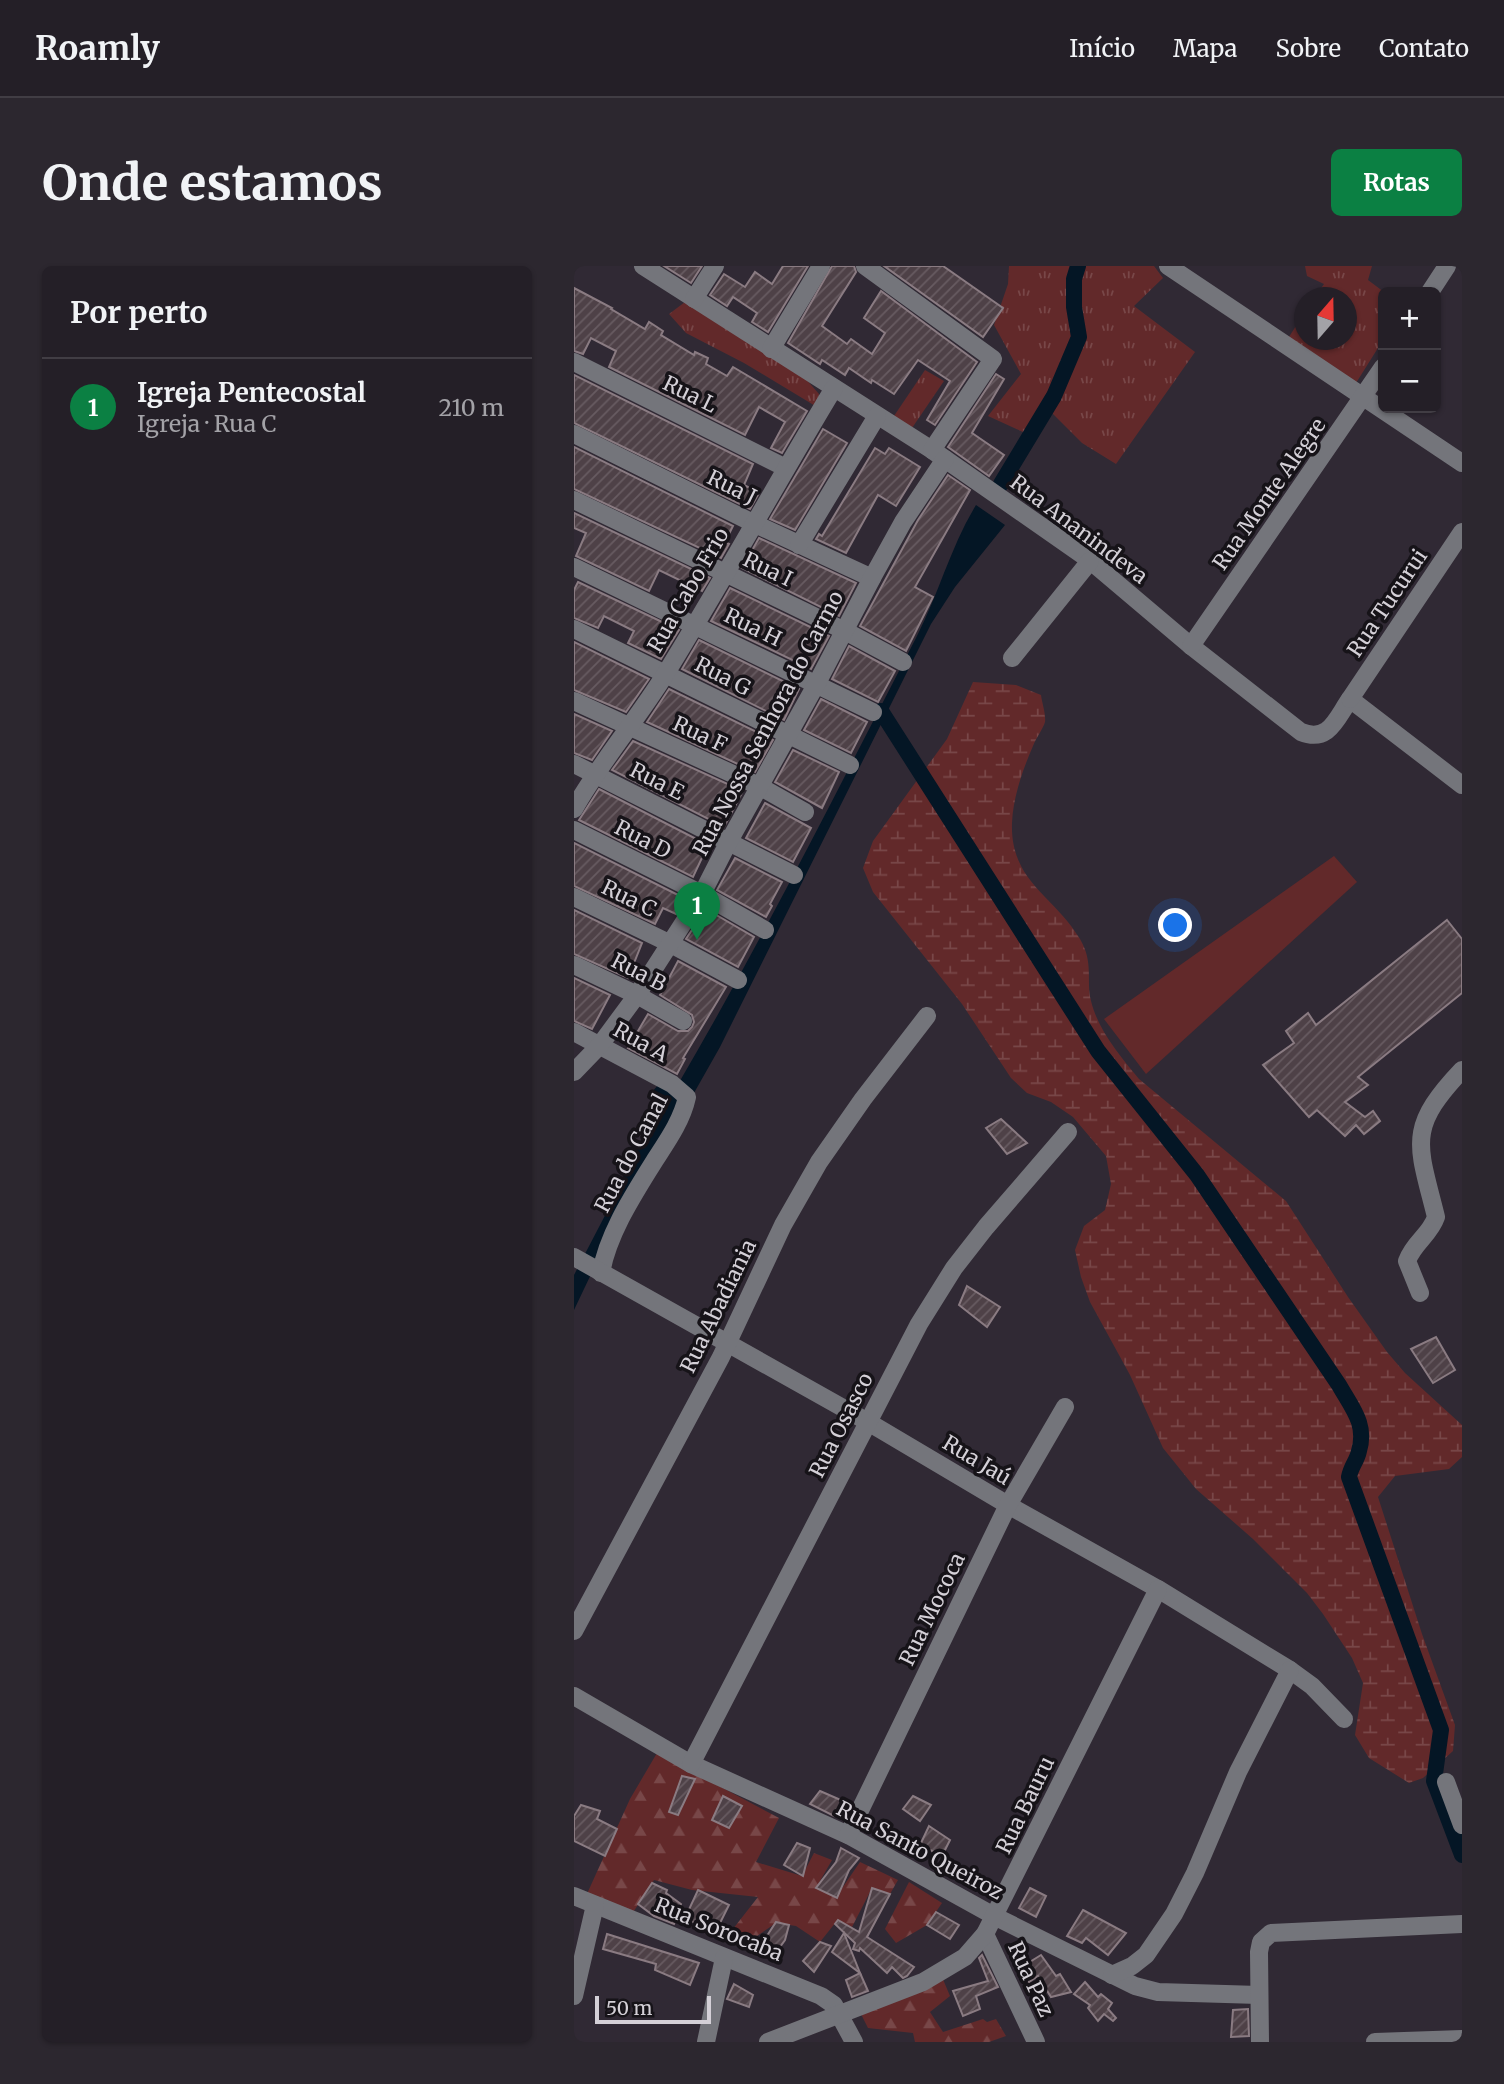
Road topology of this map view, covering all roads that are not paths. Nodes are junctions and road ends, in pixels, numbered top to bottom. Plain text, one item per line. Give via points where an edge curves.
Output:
1 (643, 266) edge
2 (715, 266) edge
3 (821, 266) edge
4 (865, 266) edge
5 (1168, 266) edge
6 (1447, 266) edge
7 (1433, 287) edge
8 (694, 299) junction
9 (771, 349) junction
10 (574, 362) edge
11 (1378, 375) edge
12 (834, 388) junction
13 (1364, 397) junction
14 (877, 416) junction
15 (574, 434) edge
16 (939, 455) junction
17 (1462, 463) edge
18 (786, 468) junction
19 (574, 500) edge
20 (753, 523) junction
21 (1462, 532) edge
22 (799, 545) junction
23 (1090, 561) junction
24 (574, 567) edge
25 (724, 573) junction
26 (872, 578) junction
27 (695, 624) junction
28 (574, 629) edge
29 (845, 631) junction
30 (1191, 646) junction
31 (1012, 658) dead end
32 (903, 662) dead end
33 (666, 673) junction
34 (817, 684) junction
35 (1350, 699) junction
36 (574, 701) edge
37 (873, 712) dead end
38 (631, 727) junction
39 (787, 734) junction
40 (574, 764) edge
41 (850, 765) dead end
42 (594, 774) junction
43 (1462, 785) edge
44 (759, 786) junction
45 (574, 809) edge
46 (805, 812) dead end
47 (574, 830) edge
48 (728, 843) junction
49 (794, 875) dead end
50 (702, 894) junction
51 (574, 897) edge
52 (765, 930) dead end
53 (671, 944) junction
54 (574, 965) edge
55 (738, 980) dead end
56 (637, 995) junction
57 (927, 1016) dead end
58 (683, 1021) dead end
59 (574, 1032) edge
60 (600, 1045) junction
61 (1462, 1070) edge
62 (574, 1072) edge
63 (680, 1090) joint
64 (1068, 1132) dead end
65 (574, 1257) edge
66 (597, 1271) junction
67 (1420, 1293) dead end
68 (726, 1342) junction
69 (1065, 1407) dead end
70 (869, 1422) junction
71 (1008, 1505) junction
72 (1158, 1589) junction
73 (574, 1631) edge
74 (1290, 1670) junction
75 (574, 1696) edge
76 (1344, 1719) dead end
77 (691, 1764) junction
78 (1446, 1782) dead end
79 (1462, 1825) edge
80 (848, 1835) junction
81 (574, 1896) edge
82 (595, 1905) junction
83 (996, 1917) junction
84 (1462, 1924) edge
85 (985, 1934) junction
86 (724, 1958) junction
87 (1112, 1975) junction
88 (1258, 1995) junction
89 (574, 1996) edge
90 (840, 2015) junction
91 (1462, 2039) edge
92 (706, 2042) edge
93 (768, 2042) edge
94 (854, 2042) edge
95 (1036, 2042) edge
96 (1260, 2042) edge
97 (1375, 2042) edge

1 - 8 street, Rua Ananindeva
2 - 8 street
3 - 9 street
4 - 16 street, Rua Nossa Senhora do Carmo via 993,359
5 - 13 street
6 - 7 street
8 - 9 street, Rua Ananindeva
9 - 12 street, Rua Ananindeva
10 - 18 street, Rua L
11 - 13 street, Rua Monte Alegre
12 - 14 street, Rua Ananindeva
12 - 18 street, Rua Cabo Frio
13 - 17 street
13 - 30 street, Rua Monte Alegre
14 - 16 street, Rua Ananindeva
14 - 22 street
15 - 20 street, Rua J
16 - 23 street, Rua Ananindeva
16 - 26 street, Rua Nossa Senhora do Carmo
18 - 20 street, Rua Cabo Frio
19 - 25 street, Rua I
20 - 22 street, Rua J
20 - 25 street, Rua Cabo Frio
21 - 35 street, Rua Tucurui
22 - 26 street, Rua J
23 - 30 street, Rua Ananindeva
23 - 31 street
24 - 27 street, Rua H
25 - 27 street, Rua Cabo Frio
25 - 29 street, Rua I
26 - 29 street, Rua Nossa Senhora do Carmo
27 - 33 street, Rua Cabo Frio
27 - 34 street, Rua H
28 - 33 street, Rua G
29 - 32 street, Rua I
29 - 34 street, Rua Nossa Senhora do Carmo
30 - 35 street, Rua Ananindeva via 1312,736 1328,730
33 - 38 street, Rua Cabo Frio
33 - 39 street, Rua G
34 - 37 street, Rua H
34 - 39 street, Rua Nossa Senhora do Carmo
35 - 43 street
36 - 38 street, Rua F
38 - 42 street, Rua Cabo Frio
38 - 44 street, Rua F
39 - 41 street, Rua G
39 - 44 street, Rua Nossa Senhora do Carmo
40 - 42 street, Rua E
42 - 45 street, Rua Cabo Frio
42 - 48 street, Rua E
44 - 46 street, Rua F
44 - 48 street, Rua Nossa Senhora do Carmo
47 - 50 street, Rua D
48 - 49 street, Rua E
48 - 50 street, Rua Nossa Senhora do Carmo
50 - 52 street, Rua D
50 - 53 street, Rua Nossa Senhora do Carmo
51 - 53 street, Rua C
53 - 55 street, Rua C
53 - 56 street, Rua Nossa Senhora do Carmo
54 - 56 street, Rua B
56 - 58 street, Rua B
56 - 60 street, Rua Nossa Senhora do Carmo
57 - 68 street, Rua Abadiania via 819,1162
59 - 60 street, Rua A
60 - 62 street, Rua Nossa Senhora do Carmo
60 - 63 street, Rua A
61 - 67 street via 1430,1109 1420,1140 1436,1217 1412,1247 1407,1261
63 - 66 street, Rua do Canal via 687,1099 677,1124 637,1190
64 - 70 street, Rua Osasco via 954,1268 919,1324
65 - 66 street, Rua Jaú
66 - 68 street, Rua Jaú
68 - 70 street, Rua Jaú
68 - 73 street, Rua Abadiania
69 - 71 street, Rua Mococa
70 - 71 street, Rua Jaú
70 - 77 street, Rua Osasco
71 - 72 street, Rua Jaú
71 - 80 street, Rua Mococa
72 - 74 street, Rua Jaú
72 - 83 street, Rua Bauru
74 - 76 street, Rua Jaú
74 - 87 street via 1174,1914 1146,1955
75 - 77 street, Rua Santo Queiroz
77 - 80 street, Rua Santo Queiroz
78 - 79 street
80 - 83 street, Rua Santo Queiroz
81 - 82 street, Rua Sorocaba
82 - 86 street, Rua Sorocaba
82 - 89 street
83 - 85 street, Rua Bauru
83 - 87 street, Rua Santo Queiroz
84 - 88 street via 1271,1933 1261,1942
85 - 90 street, Rua Bauru via 965,1957 943,1972
85 - 95 street, Rua Paz
86 - 90 street, Rua Sorocaba via 821,1996
86 - 92 street
87 - 88 street, Rua Santo Queiroz via 1158,1992
88 - 96 street
90 - 93 street, Rua Bauru
90 - 94 street
91 - 97 street

